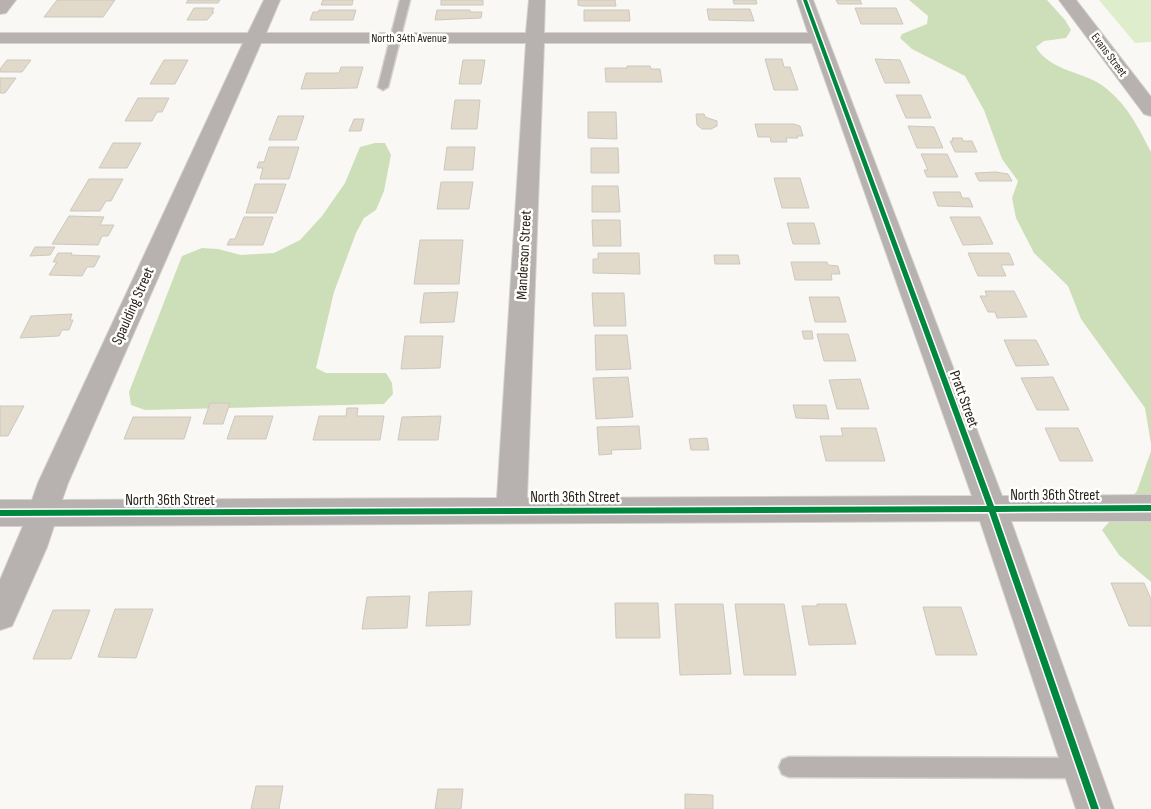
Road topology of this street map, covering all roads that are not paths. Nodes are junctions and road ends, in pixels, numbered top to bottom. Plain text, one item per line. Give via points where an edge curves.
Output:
1 (8, 0) edge
2 (272, 0) edge
3 (405, 0) edge
4 (536, 0) edge
5 (804, 0) edge
6 (1067, 0) edge
7 (0, 9) edge
8 (0, 38) edge
9 (255, 38) junction
10 (395, 38) junction
11 (535, 38) junction
12 (818, 38) junction
13 (383, 87) dead end
14 (1151, 110) edge
15 (991, 508) junction
16 (1151, 508) edge
17 (511, 510) junction
18 (0, 513) edge
19 (43, 513) junction
20 (0, 615) edge
21 (789, 767) dead end
22 (1081, 768) junction
23 (1096, 809) edge

1 - 7 street
2 - 9 street, Spaulding Street
3 - 10 lane
4 - 11 street, Manderson Street
5 - 12 street, Pratt Street
6 - 14 street, Evans Street
8 - 9 street, North 34th Avenue
9 - 10 street, North 34th Avenue
9 - 19 street, Spaulding Street via 52,483
10 - 11 street, North 34th Avenue
10 - 13 lane
11 - 12 street, North 34th Avenue
11 - 17 street, Manderson Street
12 - 15 street, Pratt Street
15 - 16 street, North 36th Street
15 - 17 street, North 36th Street
15 - 22 street, Pratt Street
17 - 19 street, North 36th Street
18 - 19 street, North 36th Street
19 - 20 street, Spaulding Street
21 - 22 lane
22 - 23 street, Pratt Street

